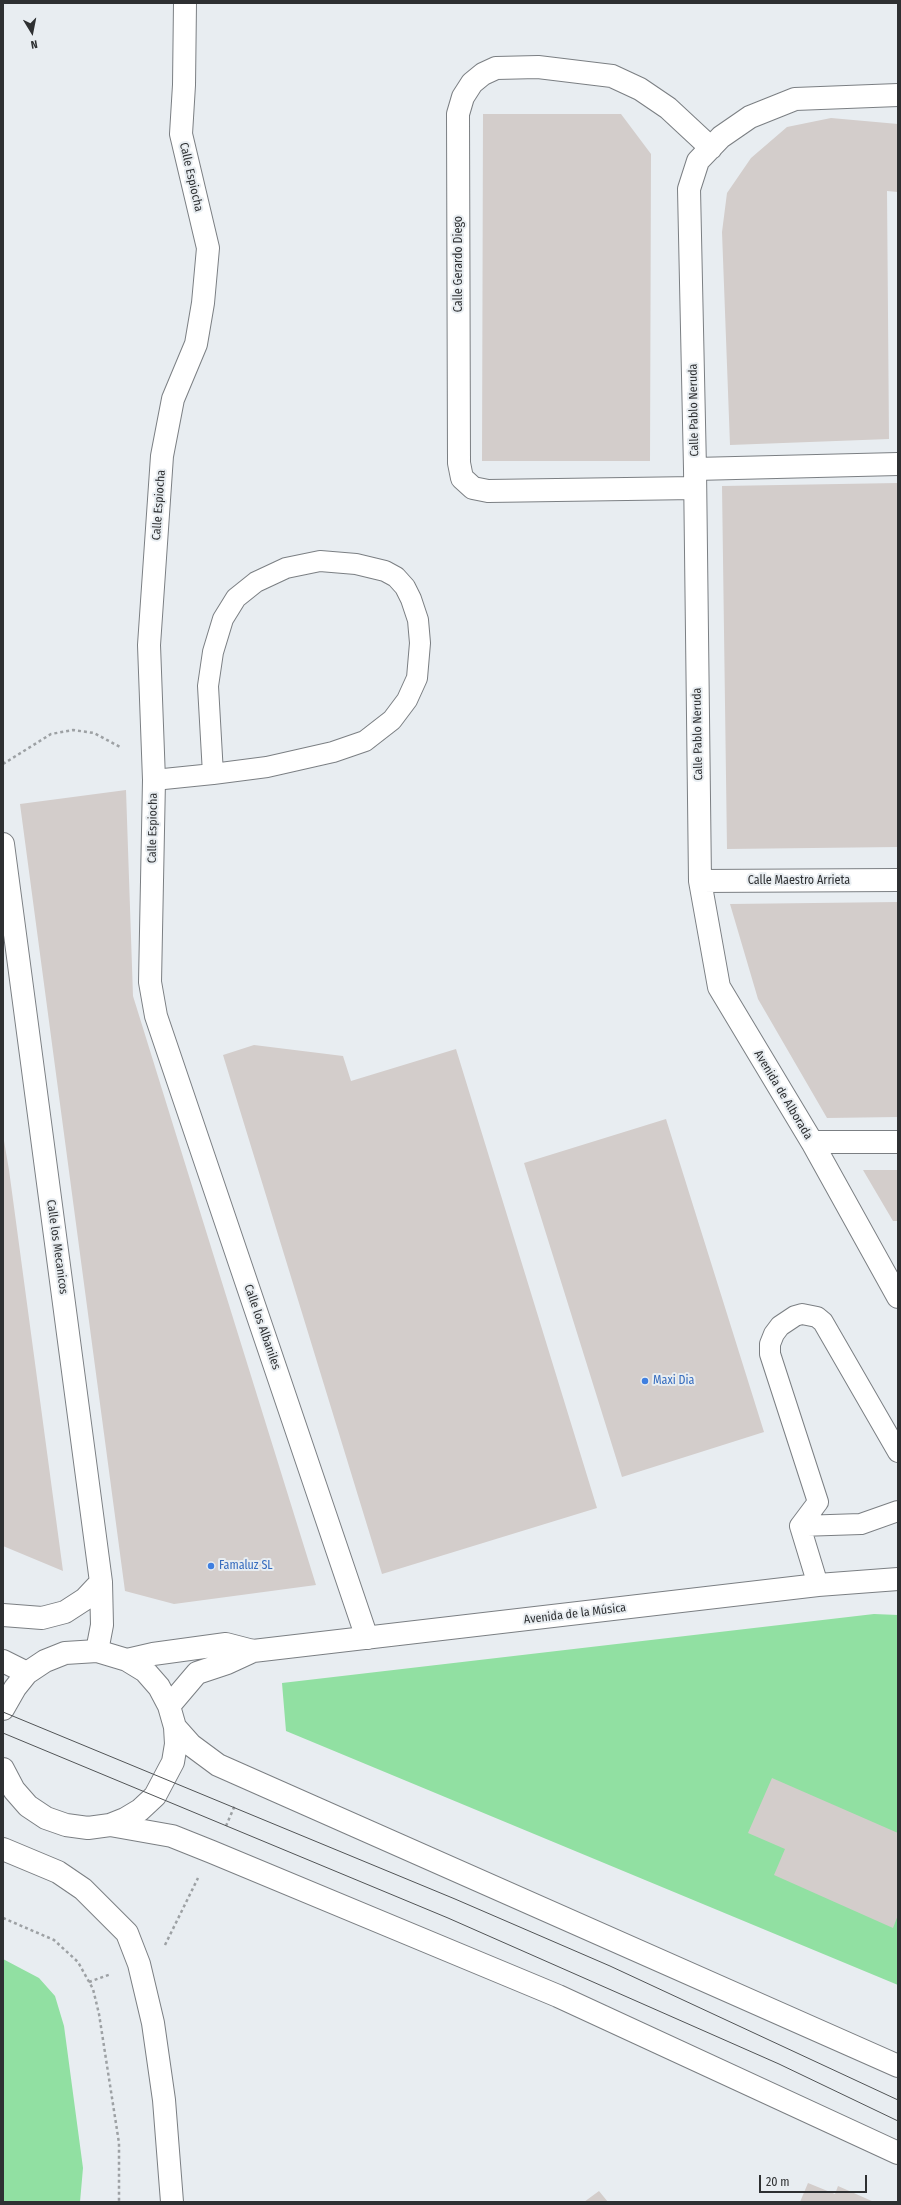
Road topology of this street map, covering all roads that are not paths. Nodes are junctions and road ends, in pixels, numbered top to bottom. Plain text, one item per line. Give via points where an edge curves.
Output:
1 (185, 3) edge
2 (898, 95) edge
3 (711, 148) junction
4 (898, 464) edge
5 (695, 478) junction
6 (213, 774) junction
7 (154, 780) junction
8 (3, 844) edge
9 (898, 880) edge
10 (700, 881) junction
11 (156, 1016) joint
12 (812, 1142) junction
13 (898, 1142) edge
14 (898, 1297) edge
15 (898, 1452) edge
16 (898, 1510) edge
17 (800, 1526) junction
18 (898, 1579) edge
19 (101, 1582) junction
20 (818, 1585) junction
21 (3, 1615) edge
22 (367, 1638) junction
23 (97, 1651) junction
24 (253, 1651) junction
25 (127, 1660) junction
26 (3, 1661) edge
27 (27, 1673) junction
28 (3, 1709) edge
29 (172, 1716) junction
30 (3, 1770) edge
31 (110, 1824) junction
32 (3, 1848) edge
33 (898, 2066) edge
34 (898, 2153) edge
35 (172, 2202) edge

1 - 7 street, Calle Espiocha via 181,134 208,248 196,344 173,399 162,456 149,645
2 - 3 street, Calle Pablo Neruda via 795,99 750,117 721,137
3 - 5 street, Calle Pablo Neruda via 698,161 689,188
3 - 5 street, Calle Gerardo Diego via 668,108 640,89 612,76 538,67 496,68 472,83 463,98 458,114 459,463 462,478 473,488 488,491
4 - 5 street, Calle Gerardo Diego
5 - 10 street, Calle Pablo Neruda
6 - 6 lane via 267,767 333,752 365,741 392,720 407,700 417,678 420,643 418,620 411,599 405,587 396,578 385,571 356,564 320,561 286,568 256,582 236,598 223,619 213,652 208,686
6 - 7 lane
7 - 11 street, Calle Espiocha via 150,982
8 - 19 street, Calle los Mecanicos
9 - 10 street, Calle Maestro Arrieta
10 - 12 street, Avenida de Alborada via 719,987
11 - 22 street, Calle los Albaniles
12 - 13 street
12 - 14 street, Avenida de Alborada
15 - 17 lane via 823,1322 817,1317 802,1314 780,1326 770,1344 770,1354 818,1502
16 - 17 lane via 861,1524
17 - 20 lane
18 - 20 street, Avenida de la Música
19 - 21 street via 85,1599 65,1612 42,1618
19 - 23 street, Calle los Mecanicos via 102,1625
20 - 22 street, Avenida de la Música
22 - 24 street, Avenida de la Música
23 - 25 street
23 - 27 street via 65,1653 45,1661
24 - 25 street, Avenida de la Música via 226,1644
24 - 29 street, Avenida de la Música via 197,1673
25 - 29 street via 145,1672 159,1687
26 - 27 street
27 - 28 street
29 - 31 street via 176,1744 173,1762 160,1789 140,1810
29 - 33 street via 192,1745 218,1765
30 - 31 street via 14,1790 28,1806 46,1818 66,1825 88,1828
31 - 34 street via 172,1836 558,1996
32 - 35 street via 58,1872 83,1889 127,1933 153,2023 164,2100

